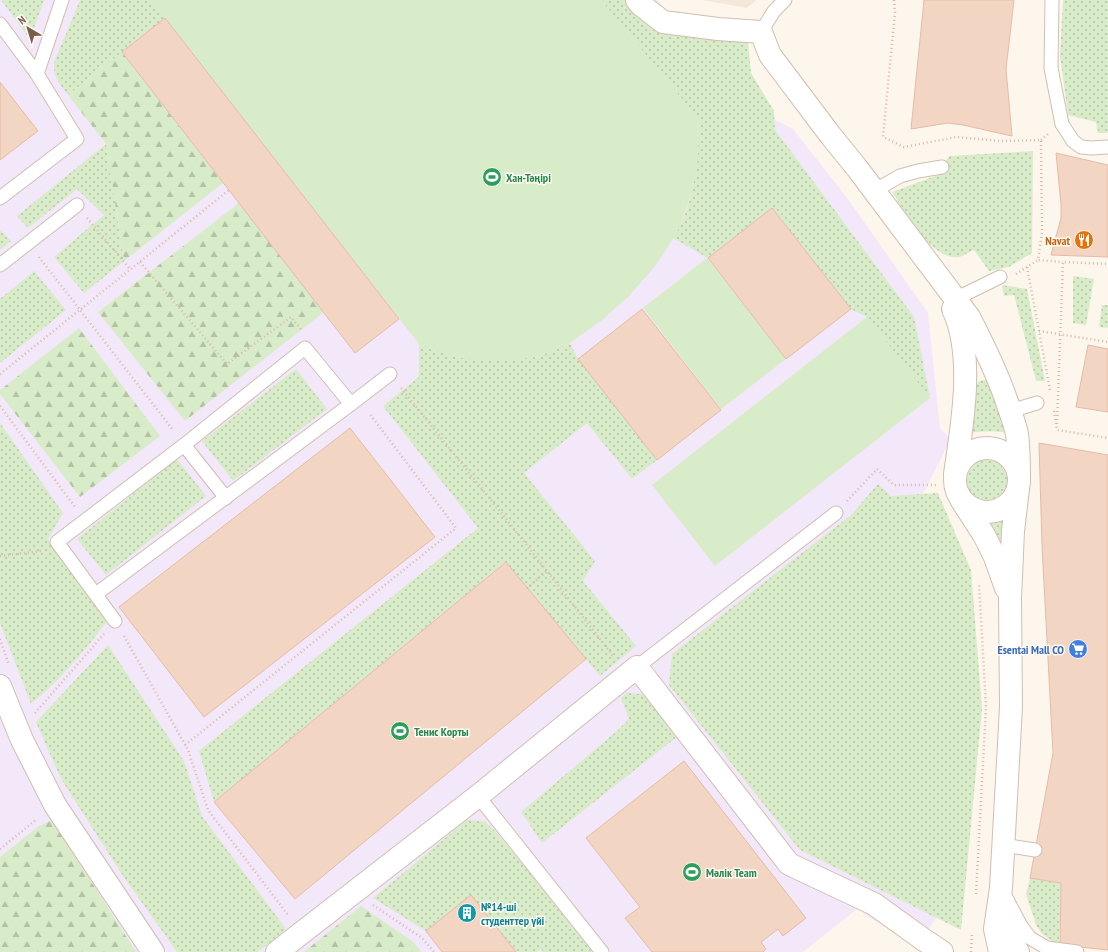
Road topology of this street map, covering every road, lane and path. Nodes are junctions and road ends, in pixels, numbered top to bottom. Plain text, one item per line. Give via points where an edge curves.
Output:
1 (62, 0) edge
2 (637, 0) edge
3 (785, 0) edge
4 (894, 0) edge
5 (1052, 0) edge
6 (0, 24) edge
7 (760, 32) junction
8 (37, 74) junction
9 (1108, 147) edge
10 (942, 167) dead end
11 (229, 190) dead end
12 (874, 191) junction
13 (0, 198) edge
14 (77, 205) joint
15 (29, 243) junction
16 (1038, 260) junction
17 (140, 262) junction
18 (1063, 262) junction
19 (1108, 264) edge
20 (0, 265) edge
21 (1027, 267) junction
22 (130, 270) junction
23 (938, 275) junction
24 (1006, 277) joint
25 (955, 299) junction
26 (80, 310) junction
27 (1039, 331) junction
28 (1061, 334) junction
29 (305, 335) dead end
30 (1108, 342) edge
31 (0, 374) edge
32 (390, 374) joint
33 (1050, 392) dead end
34 (355, 401) junction
35 (1037, 403) dead end
36 (0, 406) edge
37 (1053, 407) dead end
38 (1010, 411) junction
39 (1057, 430) junction
40 (1108, 438) edge
41 (184, 445) junction
42 (948, 479) junction
43 (1019, 485) junction
44 (226, 498) junction
45 (960, 499) junction
46 (836, 513) joint
47 (85, 520) junction
48 (62, 549) junction
49 (0, 556) edge
50 (547, 572) junction
51 (979, 583) dead end
52 (528, 588) dead end
53 (96, 594) junction
54 (1010, 599) junction
55 (115, 620) junction
56 (632, 671) junction
57 (0, 686) edge
58 (34, 714) dead end
59 (185, 745) junction
60 (478, 796) junction
61 (55, 805) junction
62 (1003, 845) junction
63 (0, 849) edge
64 (1035, 850) dead end
65 (1001, 888) junction
66 (354, 892) junction
67 (975, 896) dead end
68 (972, 926) dead end
69 (283, 950) edge
70 (153, 952) edge
71 (434, 952) edge
72 (602, 952) edge
73 (942, 952) edge
74 (971, 952) edge
75 (1000, 952) edge
76 (1018, 952) edge
77 (1077, 952) edge

1 - 8 lane
2 - 7 street via 663,22
3 - 7 lane
4 - 16 path via 883,137 904,148 956,137 1001,141 1041,140 1042,232
5 - 9 lane via 1051,68 1062,124 1073,141 1081,147
6 - 8 lane
7 - 12 street via 770,54
8 - 13 lane via 77,139
10 - 12 lane via 900,176
11 - 17 path
12 - 23 street
14 - 15 lane
14 - 22 path
15 - 20 lane
15 - 26 path
16 - 18 path
16 - 21 path
17 - 22 path
17 - 29 path via 227,364 291,317
18 - 19 path
18 - 28 path
21 - 24 path
21 - 27 path
22 - 26 path
23 - 25 street
23 - 42 street via 961,329 964,357 962,422
24 - 25 lane
25 - 38 street via 981,339
26 - 31 path
26 - 41 path
27 - 28 path
27 - 33 path
28 - 30 path
28 - 39 path
32 - 34 lane
32 - 50 path
34 - 41 lane via 305,348
34 - 44 lane
34 - 59 path via 456,528
35 - 38 lane
36 - 47 path
37 - 39 path
38 - 43 street via 1017,434
39 - 40 path
41 - 44 lane
41 - 47 lane
42 - 43 street via 966,455 987,448 998,450 1015,464
42 - 45 street via 954,483
42 - 46 path via 894,486 877,469
43 - 45 street via 1007,506 997,511 976,511
43 - 54 street via 1013,531
44 - 53 lane
45 - 54 street via 984,535
46 - 56 lane
47 - 48 lane via 57,542
48 - 49 path
48 - 53 lane
50 - 52 path
50 - 56 path
51 - 67 path via 986,707
53 - 55 lane
54 - 62 street via 1011,708
55 - 58 path
55 - 59 path
56 - 60 street
56 - 73 street via 789,864 874,904
57 - 61 street via 22,740
59 - 69 path via 208,810 290,917
60 - 66 street
60 - 72 lane
61 - 63 path
61 - 70 street
62 - 64 lane
62 - 65 street
65 - 75 street via 996,929
65 - 76 street via 1012,942
65 - 77 lane via 1030,938 1048,948
66 - 69 street
66 - 71 path via 422,938
68 - 74 path

